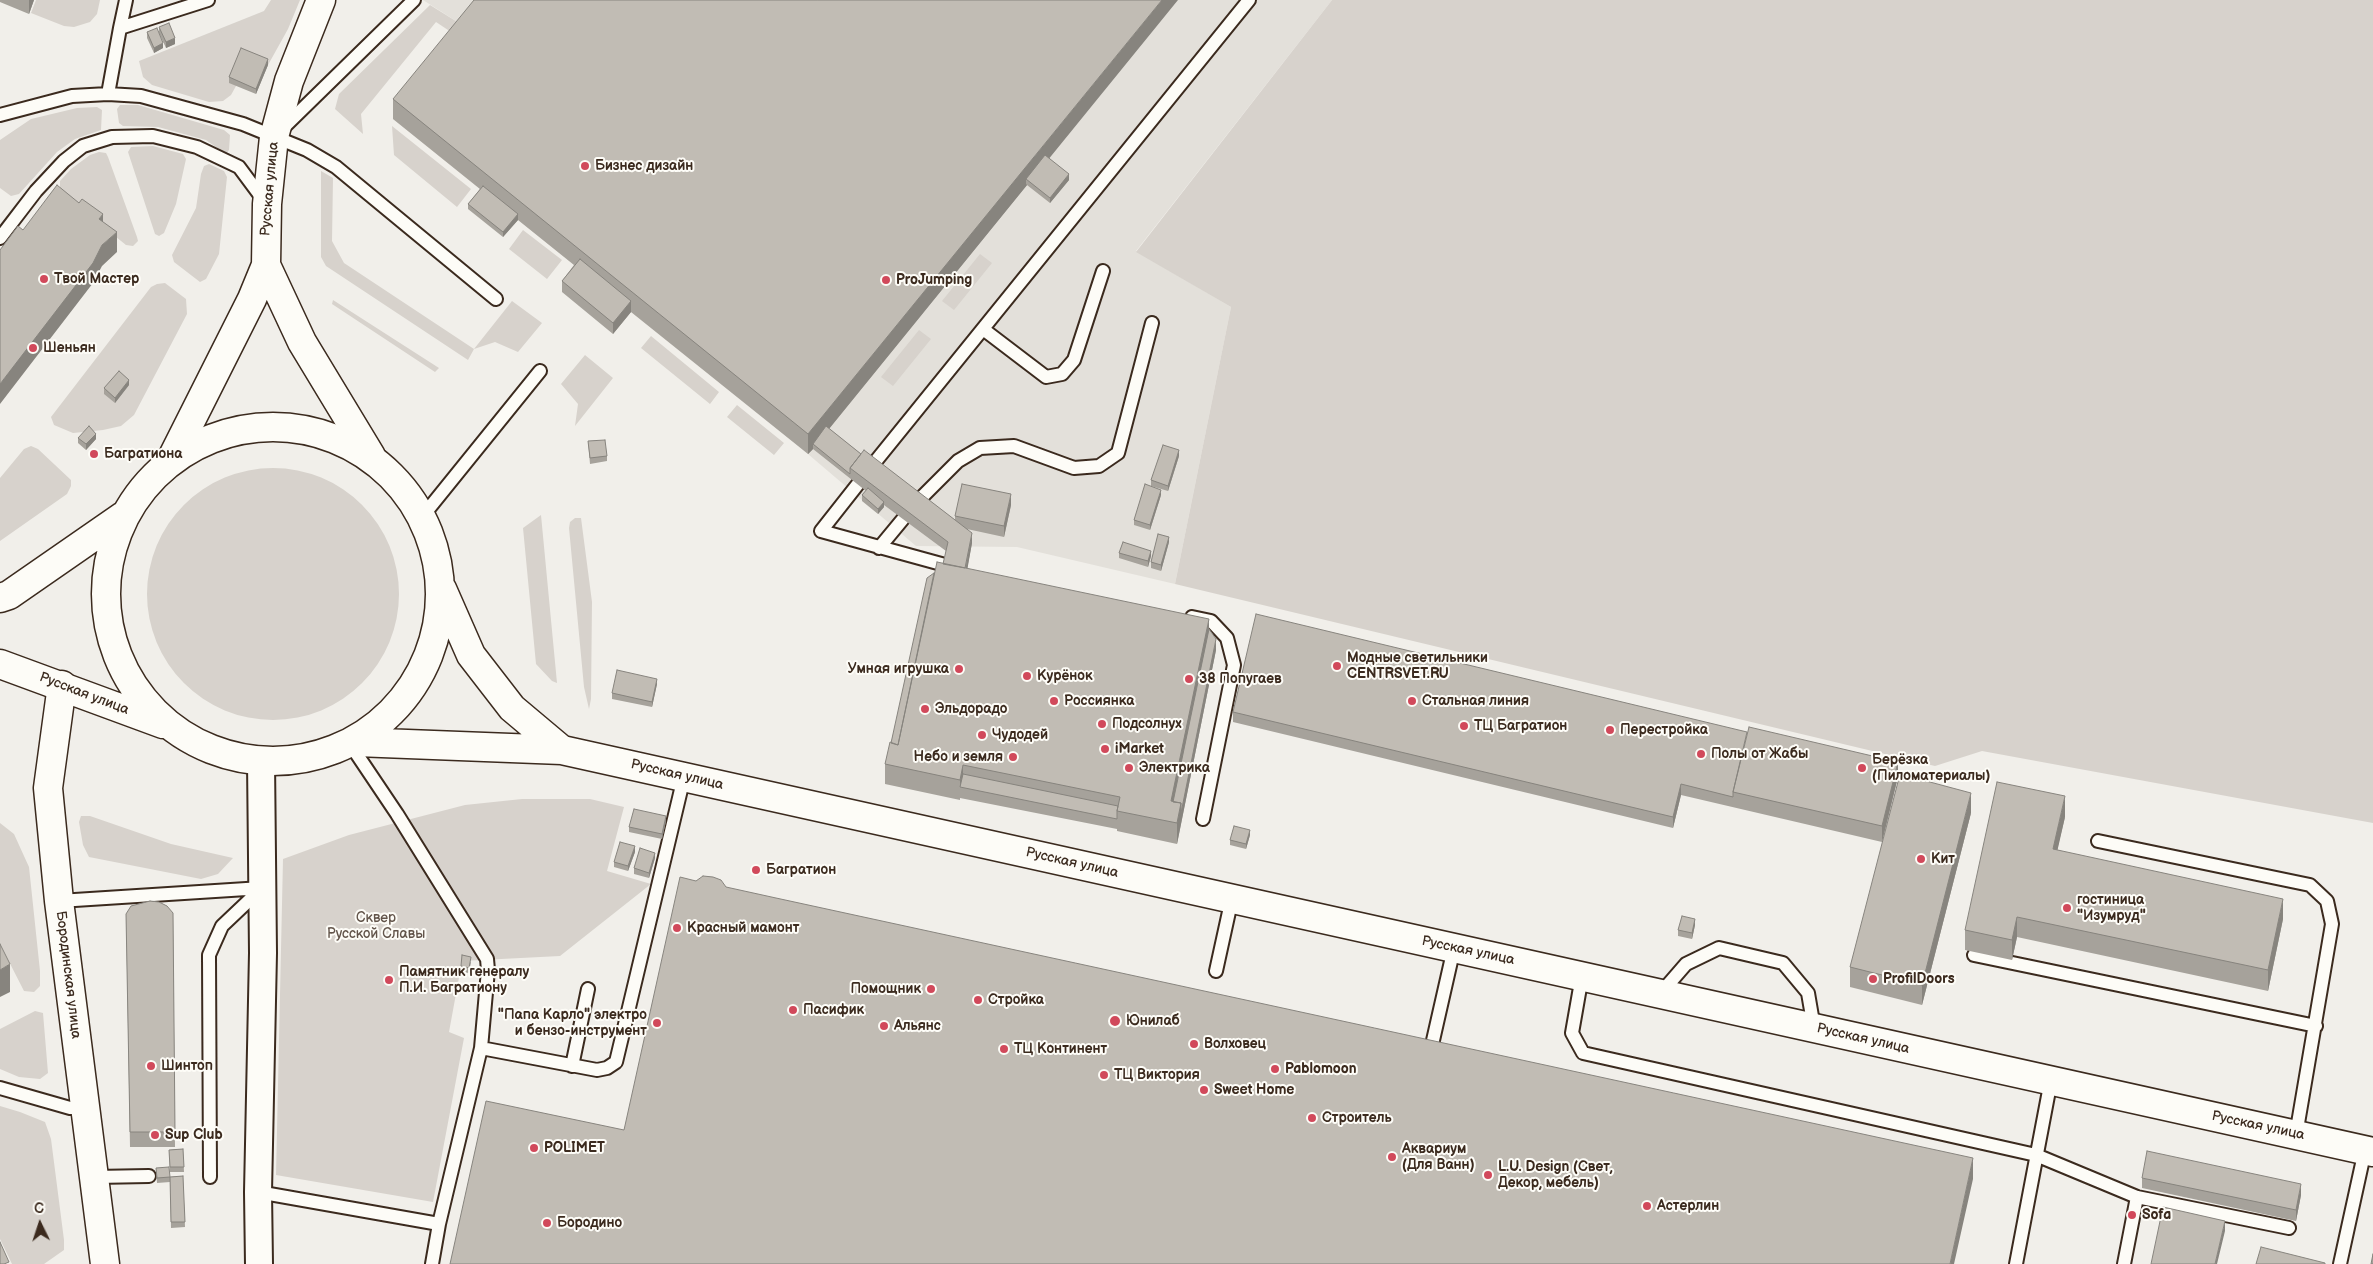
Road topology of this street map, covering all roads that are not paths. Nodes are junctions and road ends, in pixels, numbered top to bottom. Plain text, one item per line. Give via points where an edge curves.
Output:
1 (126, 0) edge
2 (208, 0) edge
3 (321, 0) edge
4 (414, 0) edge
5 (1249, 0) edge
6 (120, 28) junction
7 (108, 94) junction
8 (0, 115) edge
9 (274, 137) junction
10 (267, 204) junction
11 (0, 238) edge
12 (266, 265) junction
13 (1103, 271) dead end
14 (496, 299) dead end
15 (1152, 323) dead end
16 (983, 329) junction
17 (540, 371) dead end
18 (371, 456) junction
19 (172, 458) junction
20 (871, 466) edge
21 (858, 484) edge
22 (918, 502) edge
23 (123, 516) junction
24 (422, 517) junction
25 (903, 519) edge
26 (878, 548) junction
27 (945, 565) edge
28 (442, 589) junction
29 (0, 598) edge
30 (1181, 615) edge
31 (0, 664) edge
32 (62, 685) junction
33 (167, 726) junction
34 (353, 743) junction
35 (562, 750) junction
36 (261, 761) junction
37 (684, 776) junction
38 (1203, 819) dead end
39 (2098, 841) dead end
40 (262, 888) junction
41 (1232, 898) junction
42 (59, 901) junction
43 (1454, 948) junction
44 (1974, 955) edge
45 (1216, 971) dead end
46 (1582, 976) junction
47 (588, 989) dead end
48 (1660, 994) junction
49 (2316, 1026) junction
50 (1814, 1028) junction
51 (481, 1048) junction
52 (1429, 1060) edge
53 (572, 1066) junction
54 (2051, 1080) junction
55 (0, 1088) edge
56 (85, 1108) junction
57 (2296, 1135) junction
58 (2369, 1151) edge
59 (2036, 1156) junction
60 (149, 1176) dead end
61 (95, 1177) junction
62 (210, 1177) dead end
63 (258, 1192) junction
64 (2137, 1197) junction
65 (438, 1224) junction
66 (2289, 1228) dead end
67 (105, 1264) edge
68 (259, 1264) edge
69 (432, 1264) edge
70 (2016, 1264) edge
71 (2124, 1264) edge
72 (2340, 1264) edge

1 - 6 lane
2 - 6 lane
3 - 9 main road, Русская улица via 289,81
4 - 9 lane
5 - 16 lane
6 - 7 lane
7 - 8 lane via 72,96
7 - 9 lane via 141,96 243,124
9 - 10 main road, Русская улица
9 - 14 lane via 307,150 336,167
10 - 11 lane via 239,167 197,147 153,136 112,137 83,146 64,161
10 - 12 main road, Русская улица
12 - 18 main road, Русская улица via 302,342
12 - 19 main road, Русская улица
13 - 16 lane via 1074,360 1062,374 1046,377
15 - 22 lane via 1118,452 1099,466 1074,468 1014,446 980,448 958,461
16 - 20 lane
17 - 24 lane
18 - 19 main road via 318,431 259,429 211,439
18 - 24 main road via 397,479 418,506
19 - 23 main road via 138,492
21 - 26 lane via 822,531
23 - 29 main road
23 - 33 main road via 113,544 109,584 109,617 114,641 129,680
24 - 28 main road
25 - 26 lane
26 - 27 lane
28 - 34 main road via 437,629 423,672 385,720
28 - 35 main road, Русская улица via 472,655 512,708
30 - 38 lane via 1211,621 1227,638 1234,665
31 - 32 main road, Русская улица
32 - 33 main road, Русская улица
32 - 42 main road, Бородинская улица via 48,788
33 - 36 main road via 185,738 218,752
34 - 35 main road, Русская улица
34 - 36 main road via 304,758
34 - 51 lane via 487,959
35 - 37 main road, Русская улица
36 - 40 street
37 - 41 main road, Русская улица
37 - 53 lane via 616,1062 596,1070
39 - 49 lane via 2310,885 2327,901 2332,924
40 - 42 lane
40 - 62 lane via 222,926 209,955
40 - 63 street
41 - 43 main road, Русская улица
41 - 45 lane
42 - 56 main road, Бородинская улица
43 - 46 main road, Русская улица
43 - 52 lane
44 - 49 lane
46 - 48 main road, Русская улица
46 - 59 lane via 1572,1033 1583,1053
47 - 53 lane
48 - 50 main road, Русская улица
48 - 50 lane via 1686,964 1719,948 1783,963 1808,993
49 - 57 lane
50 - 54 main road, Русская улица
51 - 53 lane
51 - 65 lane
54 - 57 main road, Русская улица
54 - 59 lane
55 - 56 lane via 70,1108
56 - 61 main road, Бородинская улица
57 - 58 main road, Русская улица
58 - 72 lane
59 - 64 lane
59 - 70 lane
60 - 61 lane
61 - 67 main road, Бородинская улица
63 - 65 lane
63 - 68 street
64 - 66 lane
64 - 71 lane
65 - 69 lane

